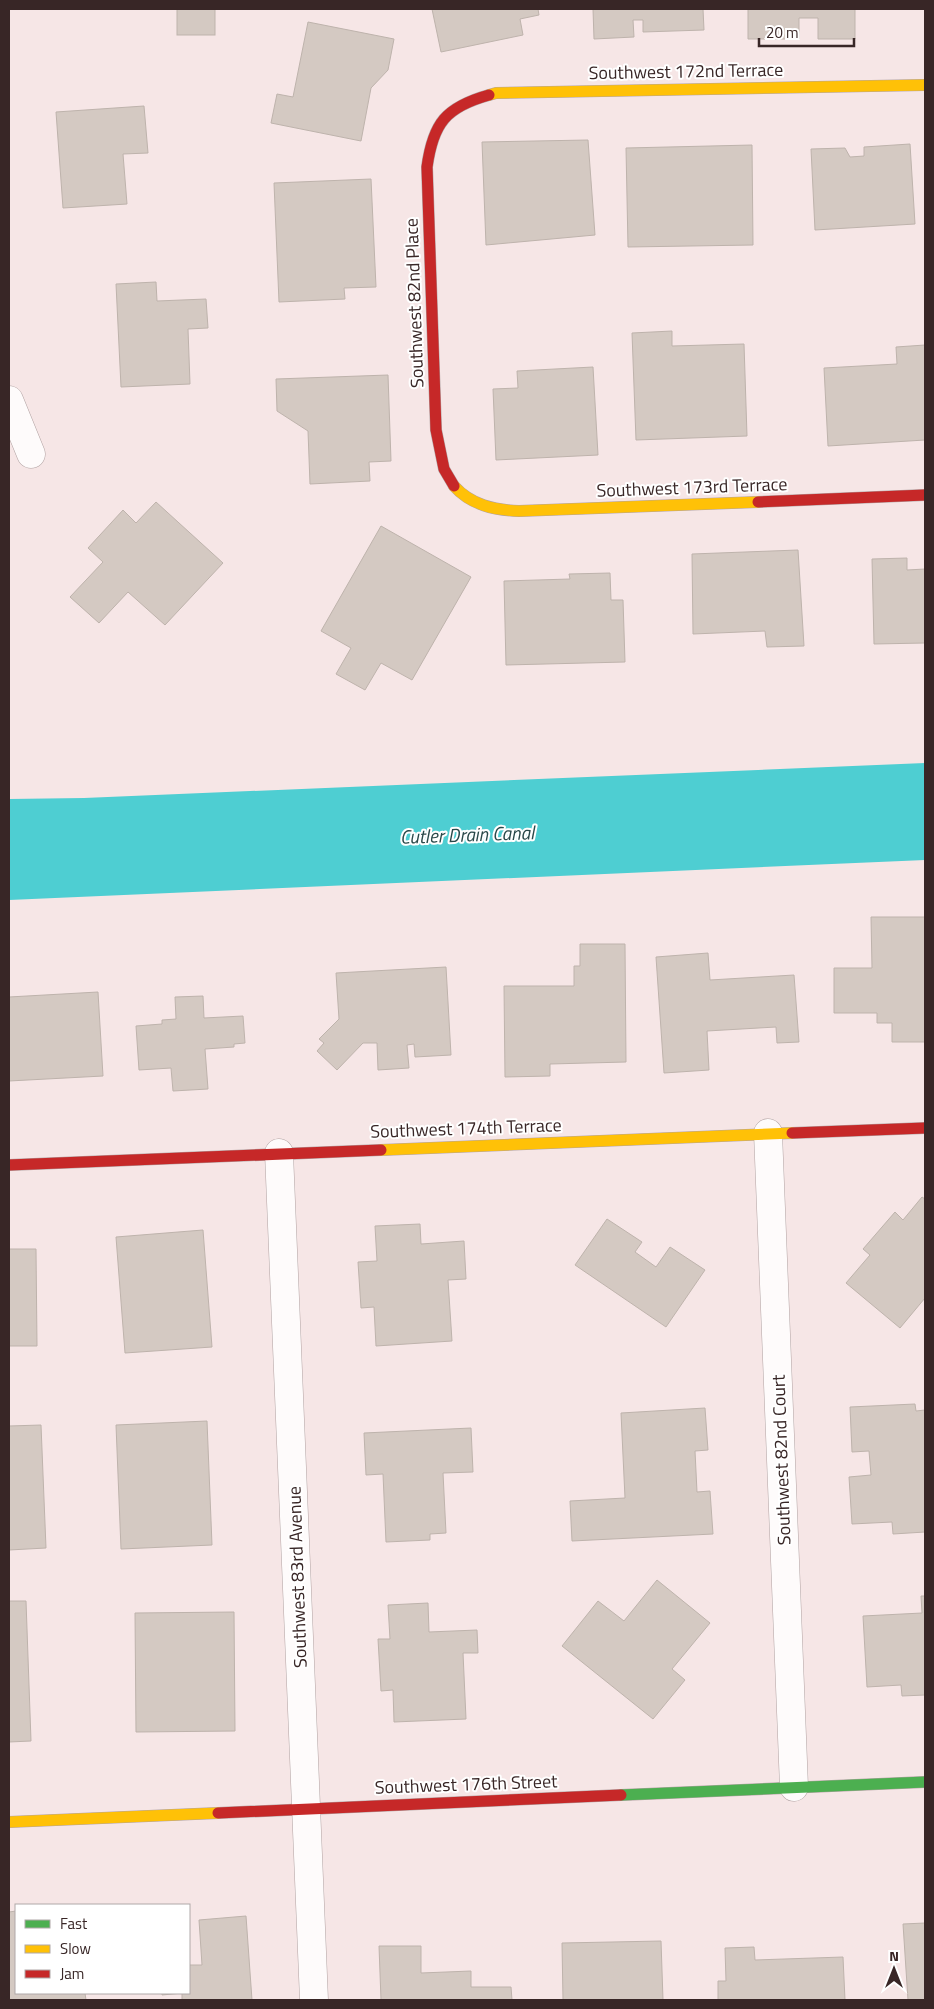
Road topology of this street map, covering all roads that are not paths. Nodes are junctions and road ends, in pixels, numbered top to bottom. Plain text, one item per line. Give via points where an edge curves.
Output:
1 (925, 84) edge
2 (451, 110) joint
3 (9, 400) edge
4 (31, 454) dead end
5 (464, 495) joint
6 (925, 495) edge
7 (925, 1128) edge
8 (768, 1133) junction
9 (279, 1154) junction
10 (9, 1165) edge
11 (925, 1782) edge
12 (794, 1787) junction
13 (306, 1808) junction
14 (9, 1822) edge
15 (314, 2000) edge

1 - 2 street, Southwest 172nd Terrace via 496,93 470,100
2 - 5 street, Southwest 82nd Place via 434,130 427,167 436,418 445,472
3 - 4 street
5 - 6 street, Southwest 173rd Terrace via 481,506 503,511 530,511
7 - 8 street, Southwest 174th Terrace
8 - 9 street, Southwest 174th Terrace
8 - 12 street, Southwest 82nd Court
9 - 10 street, Southwest 174th Terrace
9 - 13 street, Southwest 83rd Avenue
11 - 12 street, Southwest 176th Street
12 - 13 street, Southwest 176th Street
13 - 14 street, Southwest 176th Street
13 - 15 street, Southwest 83rd Avenue

